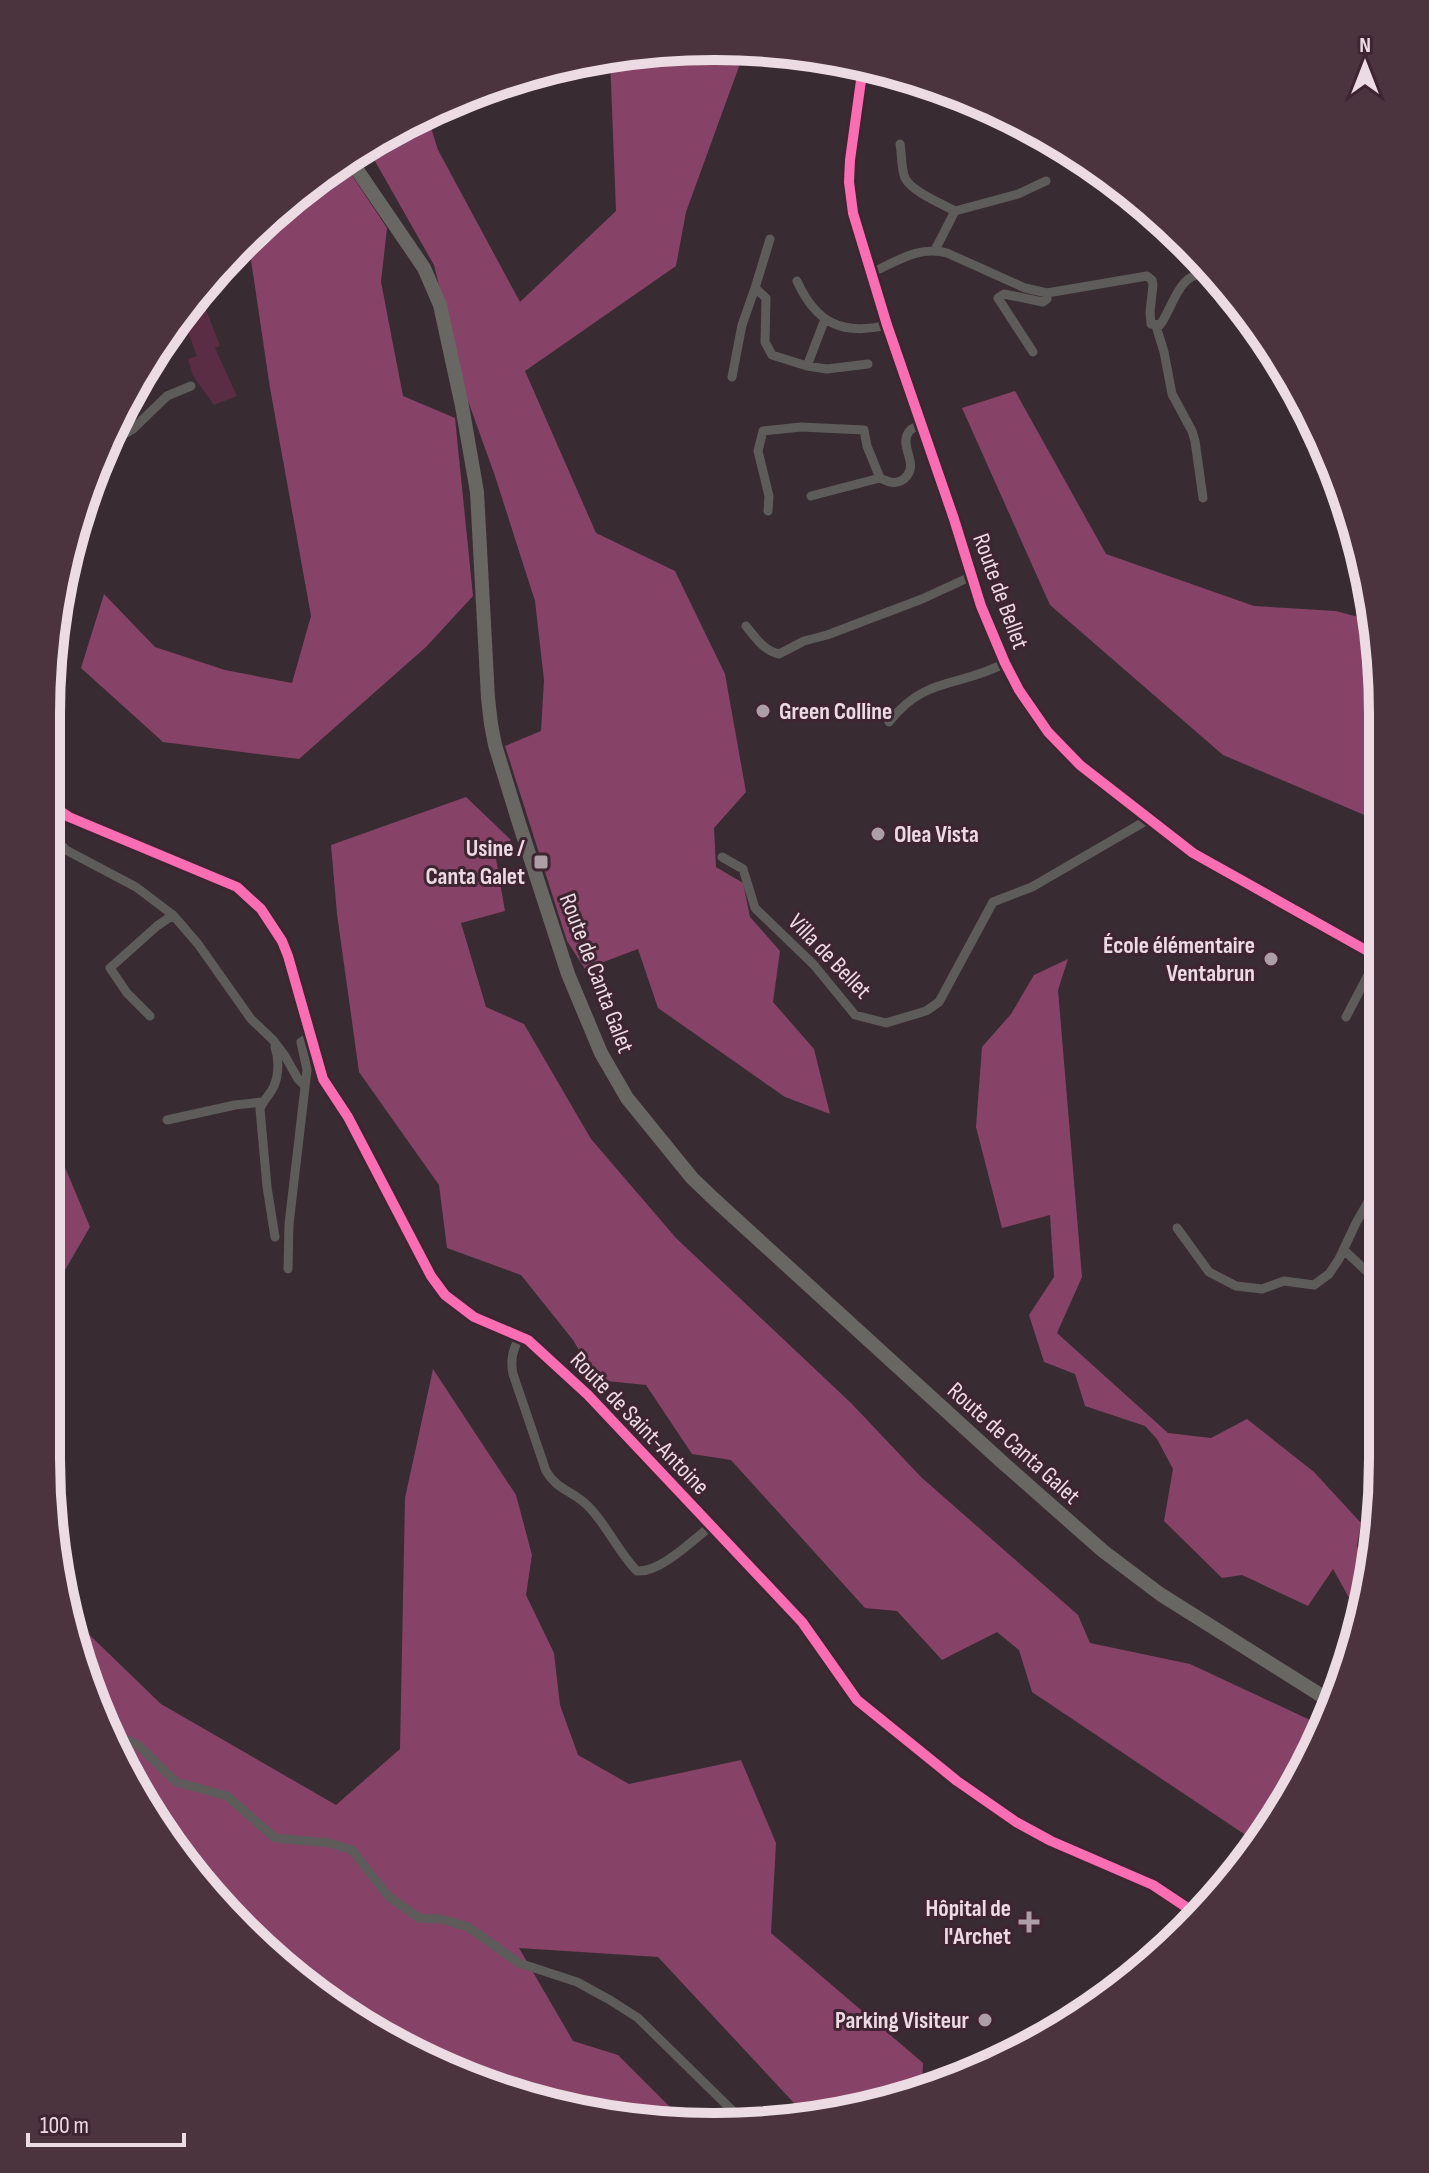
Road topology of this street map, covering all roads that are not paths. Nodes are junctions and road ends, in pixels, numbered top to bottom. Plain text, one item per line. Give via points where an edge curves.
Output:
1 (862, 77) edge
2 (900, 144) dead end
3 (355, 167) edge
4 (1046, 181) dead end
5 (955, 211) junction
6 (770, 239) dead end
7 (935, 250) junction
8 (871, 273) junction
9 (1199, 274) edge
10 (797, 281) dead end
11 (755, 288) junction
12 (1047, 293) junction
13 (825, 319) junction
14 (887, 325) junction
15 (1156, 326) junction
16 (1033, 352) dead end
17 (868, 364) dead end
18 (807, 366) junction
19 (732, 377) dead end
20 (191, 386) dead end
21 (922, 424) junction
22 (123, 434) edge
23 (880, 478) junction
24 (811, 496) dead end
25 (1203, 498) dead end
26 (768, 511) dead end
27 (972, 576) junction
28 (746, 626) dead end
29 (1005, 663) junction
30 (889, 722) dead end
31 (60, 811) edge
32 (1149, 819) junction
33 (60, 844) edge
34 (722, 857) dead end
35 (173, 915) junction
36 (1369, 951) edge
37 (1369, 975) edge
38 (150, 1016) dead end
39 (1346, 1017) dead end
40 (309, 1037) junction
41 (273, 1040) junction
42 (305, 1086) junction
43 (262, 1102) junction
44 (167, 1120) dead end
45 (1369, 1200) edge
46 (1177, 1228) dead end
47 (275, 1237) dead end
48 (1344, 1250) junction
49 (288, 1269) dead end
50 (1369, 1274) edge
51 (520, 1336) junction
52 (711, 1526) junction
53 (1324, 1697) edge
54 (123, 1738) edge
55 (1189, 1909) edge
56 (734, 2113) edge

1 - 8 street, Route de Bellet via 849,182
2 - 5 street via 910,184
3 - 53 main road, Route de Canta Galet via 424,268 440,305 477,492 495,745 568,974 601,1053 627,1098 715,1200 1094,1543 1160,1594
4 - 5 street
5 - 7 street
6 - 11 street
7 - 8 street via 918,251
7 - 12 street
8 - 14 street, Route de Bellet
9 - 15 street via 1182,286 1166,318
10 - 13 street via 806,300
11 - 18 street via 766,298 765,342 772,355
11 - 19 street
12 - 15 street via 1147,276 1153,285 1150,319
12 - 16 street via 1043,302 1004,294 998,298
13 - 14 street via 845,328
13 - 18 street
14 - 21 street, Route de Bellet
15 - 25 street via 1172,394 1195,441
17 - 18 street
20 - 22 street via 167,396
21 - 23 street via 906,437 912,466 907,476 890,483
21 - 27 street, Route de Bellet
23 - 24 street
23 - 26 street via 864,430 763,431 758,451
27 - 28 street via 779,654 761,645
27 - 29 street, Route de Bellet
29 - 30 street via 923,691
29 - 32 street, Route de Bellet via 1031,710 1069,755
31 - 40 street, Route de Saint-Antoine via 237,887 249,897 285,948
32 - 34 street, Villa de Bellet via 1032,887 993,902 939,1002 886,1023 855,1015 814,965 755,908 743,869
32 - 36 street, Route de Bellet via 1193,853
33 - 35 street
35 - 38 street via 110,968
35 - 41 street via 251,1019
37 - 39 street
40 - 42 street via 301,1042
40 - 51 street, Route de Saint-Antoine via 323,1079 431,1276 464,1311
41 - 42 street
41 - 43 street via 278,1068 274,1088
42 - 49 street
43 - 44 street
43 - 47 street
45 - 48 street
46 - 48 street via 1209,1272 1240,1288 1262,1289 1284,1281 1314,1285 1329,1274
48 - 50 street
51 - 52 street, Route de Saint-Antoine via 588,1395
51 - 52 street via 511,1362 513,1374 546,1471 554,1483 590,1508 637,1571 656,1568
52 - 55 street, Route de Saint-Antoine via 802,1622 857,1700 923,1754 1034,1833 1153,1885
54 - 56 street via 138,1745 176,1782 227,1796 275,1838 352,1850 388,1896 419,1918 468,1927 519,1963 577,1982 610,2000 638,2018

